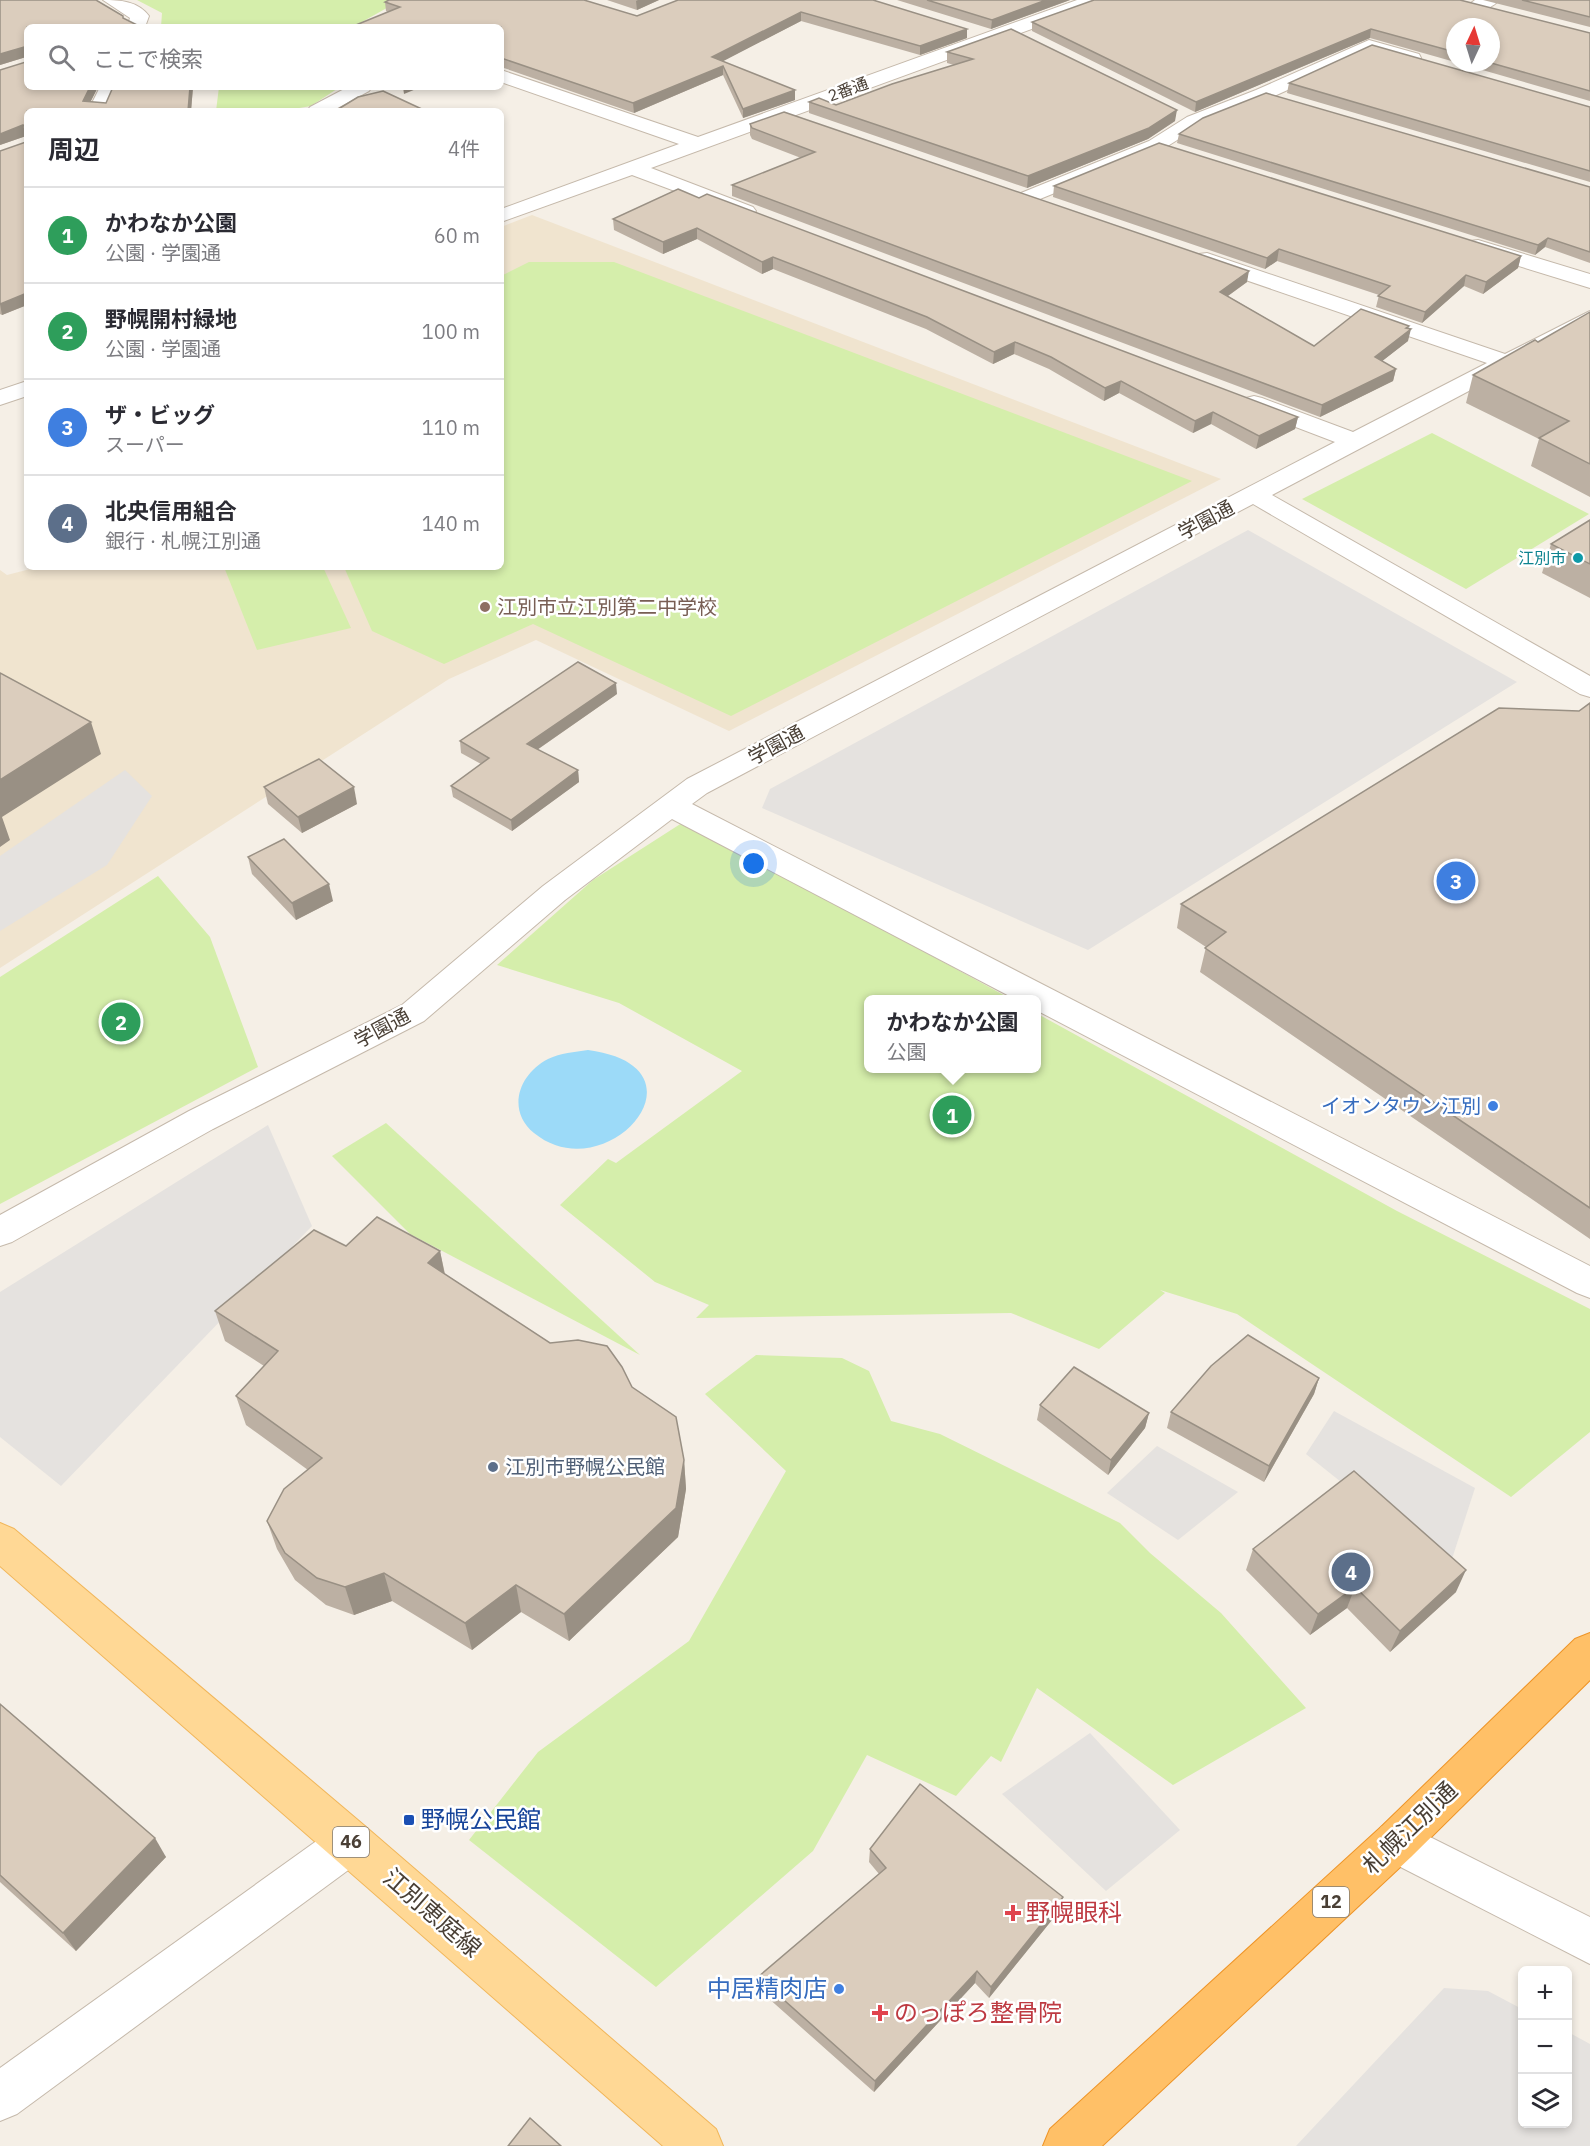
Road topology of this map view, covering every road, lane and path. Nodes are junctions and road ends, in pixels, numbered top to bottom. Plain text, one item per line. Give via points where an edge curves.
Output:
1 (112, 0) edge
2 (1094, 0) edge
3 (1453, 0) edge
4 (1488, 6) edge
5 (137, 24) edge
6 (958, 27) edge
7 (1010, 30) junction
8 (991, 37) junction
9 (1031, 40) edge
10 (1435, 65) edge
11 (504, 77) edge
12 (108, 90) edge
13 (356, 90) edge
14 (1263, 94) junction
15 (1297, 104) edge
16 (100, 108) edge
17 (322, 108) edge
18 (1173, 111) edge
19 (783, 113) junction
20 (1194, 121) junction
21 (816, 125) edge
22 (698, 144) junction
23 (1156, 145) junction
24 (1179, 152) edge
25 (632, 168) junction
26 (1006, 190) edge
27 (1028, 197) junction
28 (1061, 209) edge
29 (504, 215) edge
30 (766, 218) edge
31 (1464, 242) edge
32 (1184, 251) edge
33 (1590, 281) edge
34 (1590, 318) edge
35 (1507, 362) junction
36 (24, 389) edge
37 (1234, 396) edge
38 (0, 398) edge
39 (1357, 442) junction
40 (1255, 495) junction
41 (1590, 688) edge
42 (671, 806) junction
43 (1035, 995) edge
44 (1041, 998) edge
45 (0, 1232) edge
46 (1590, 1283) edge
47 (0, 1541) edge
48 (1590, 1652) edge
49 (351, 1842) junction
50 (1396, 1842) junction
51 (1590, 1941) edge
52 (0, 2097) edge
53 (699, 2146) edge
54 (1066, 2146) edge

1 - 5 street via 140,16
2 - 7 street, 2番通
3 - 4 street
6 - 8 street
7 - 8 street, 2番通
7 - 9 street
8 - 19 street, 2番通
10 - 14 street via 1369,46
11 - 22 street
12 - 16 street
13 - 17 street
14 - 15 street
14 - 20 street
18 - 20 street
19 - 21 street
19 - 22 street, 2番通
20 - 23 street
22 - 25 street, 2番通
23 - 24 street
23 - 27 street
25 - 29 street, 2番通
25 - 30 street
26 - 27 street
27 - 28 street
31 - 33 street
32 - 35 street
34 - 35 street, 学園通
35 - 39 street, 学園通
36 - 38 street
37 - 39 street
39 - 40 street, 学園通
40 - 41 street
40 - 42 street, 学園通 via 697,786
42 - 43 street
42 - 45 street, 学園通 via 554,893 413,1013 201,1120
44 - 46 street
47 - 49 main road, 江別恵庭線 / 46
48 - 50 highway, 札幌江別通 / 12
49 - 52 street
49 - 53 main road, 江別恵庭線 / 46
50 - 51 street
50 - 54 highway, 札幌江別通 / 12

